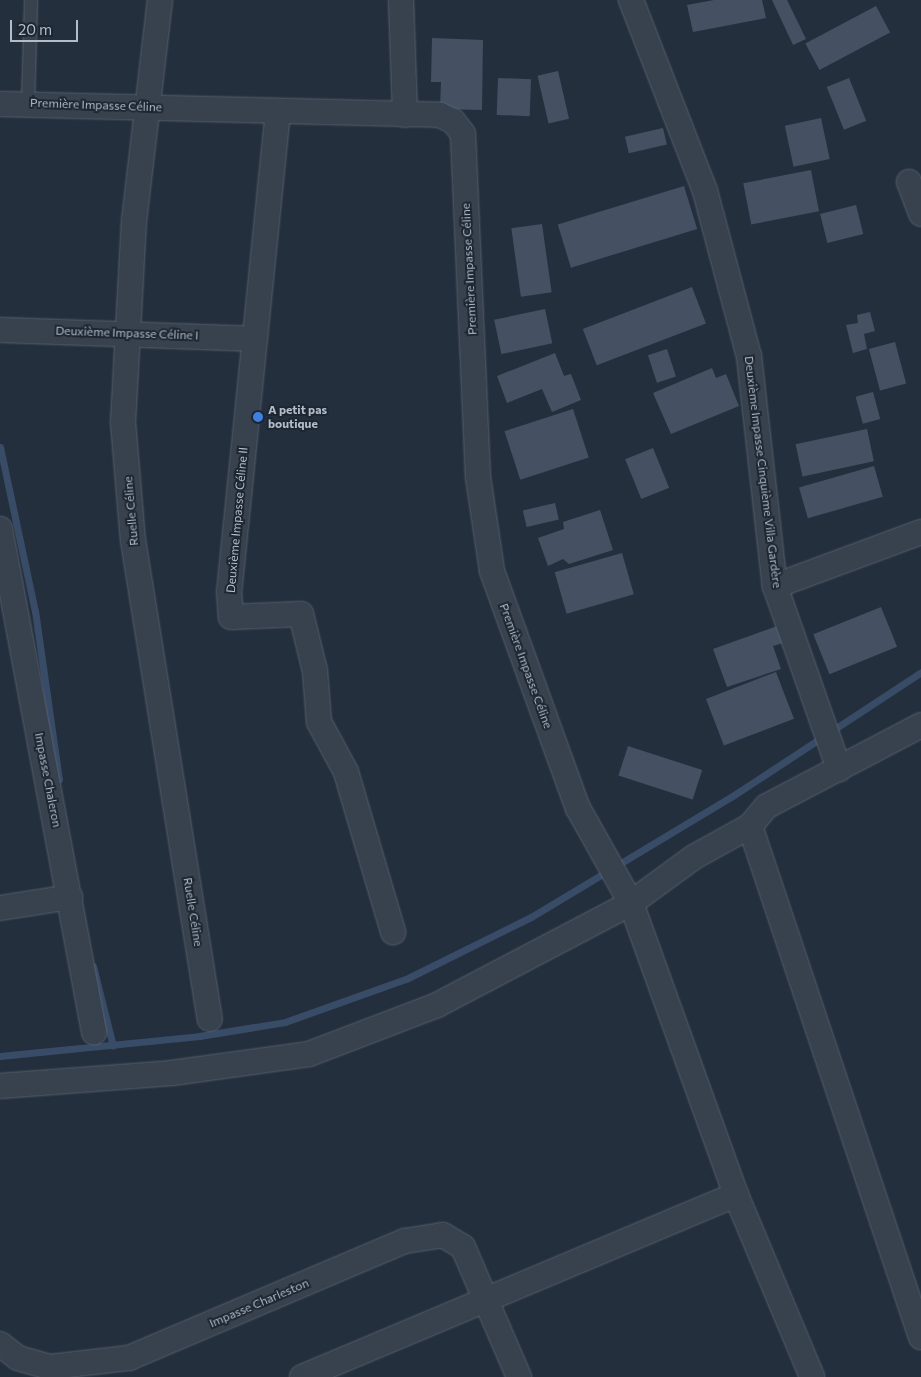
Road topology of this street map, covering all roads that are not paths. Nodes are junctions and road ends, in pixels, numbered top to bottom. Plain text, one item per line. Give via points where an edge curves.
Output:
1 (31, 0) edge
2 (160, 0) edge
3 (401, 0) edge
4 (631, 0) edge
5 (28, 103) junction
6 (0, 104) edge
7 (149, 108) junction
8 (278, 112) junction
9 (405, 115) junction
10 (909, 182) dead end
11 (921, 214) edge
12 (0, 330) edge
13 (128, 332) junction
14 (255, 339) junction
15 (0, 530) edge
16 (921, 532) edge
17 (775, 586) junction
18 (921, 725) edge
19 (839, 769) junction
20 (750, 826) junction
21 (627, 894) junction
22 (70, 897) junction
23 (0, 908) edge
24 (394, 932) dead end
25 (210, 1019) dead end
26 (94, 1032) dead end
27 (0, 1086) edge
28 (736, 1195) junction
29 (486, 1299) junction
30 (921, 1337) edge
31 (0, 1344) edge
32 (302, 1377) edge
33 (519, 1377) edge
34 (812, 1377) edge

1 - 5 lane
2 - 7 street, Ruelle Céline
3 - 9 street
4 - 17 street, Deuxième Impasse Cinquième Villa Gardère via 705,191 749,356
5 - 6 street, Première Impasse Céline
5 - 7 street, Première Impasse Céline
7 - 8 street, Première Impasse Céline
7 - 13 street, Ruelle Céline via 134,220
8 - 9 street, Première Impasse Céline
8 - 14 street, Deuxième Impasse Céline II
9 - 21 street, Première Impasse Céline via 440,115 453,121 463,134 478,477 492,571 578,808
10 - 11 street
12 - 13 street, Deuxième Impasse Céline I
13 - 14 street, Deuxième Impasse Céline I
13 - 25 street, Ruelle Céline via 123,422 133,540
14 - 24 street, Deuxième Impasse Céline II via 229,591 231,617 301,614 315,671 319,722 346,772
15 - 22 street, Impasse Chaleron
16 - 17 street
17 - 19 street, Deuxième Impasse Cinquième Villa Gardère
18 - 19 street
19 - 20 street via 768,806
20 - 21 street
20 - 30 street
21 - 27 street via 437,1005 309,1054 172,1073
21 - 28 street, Première Impasse Céline
22 - 23 street
22 - 26 street, Impasse Chaleron
28 - 29 street
28 - 34 street, Première Impasse Céline
29 - 31 street, Impasse Charleston via 462,1247 443,1235 427,1235 129,1358 50,1367 18,1358
29 - 32 street
29 - 33 street, Impasse Charleston

